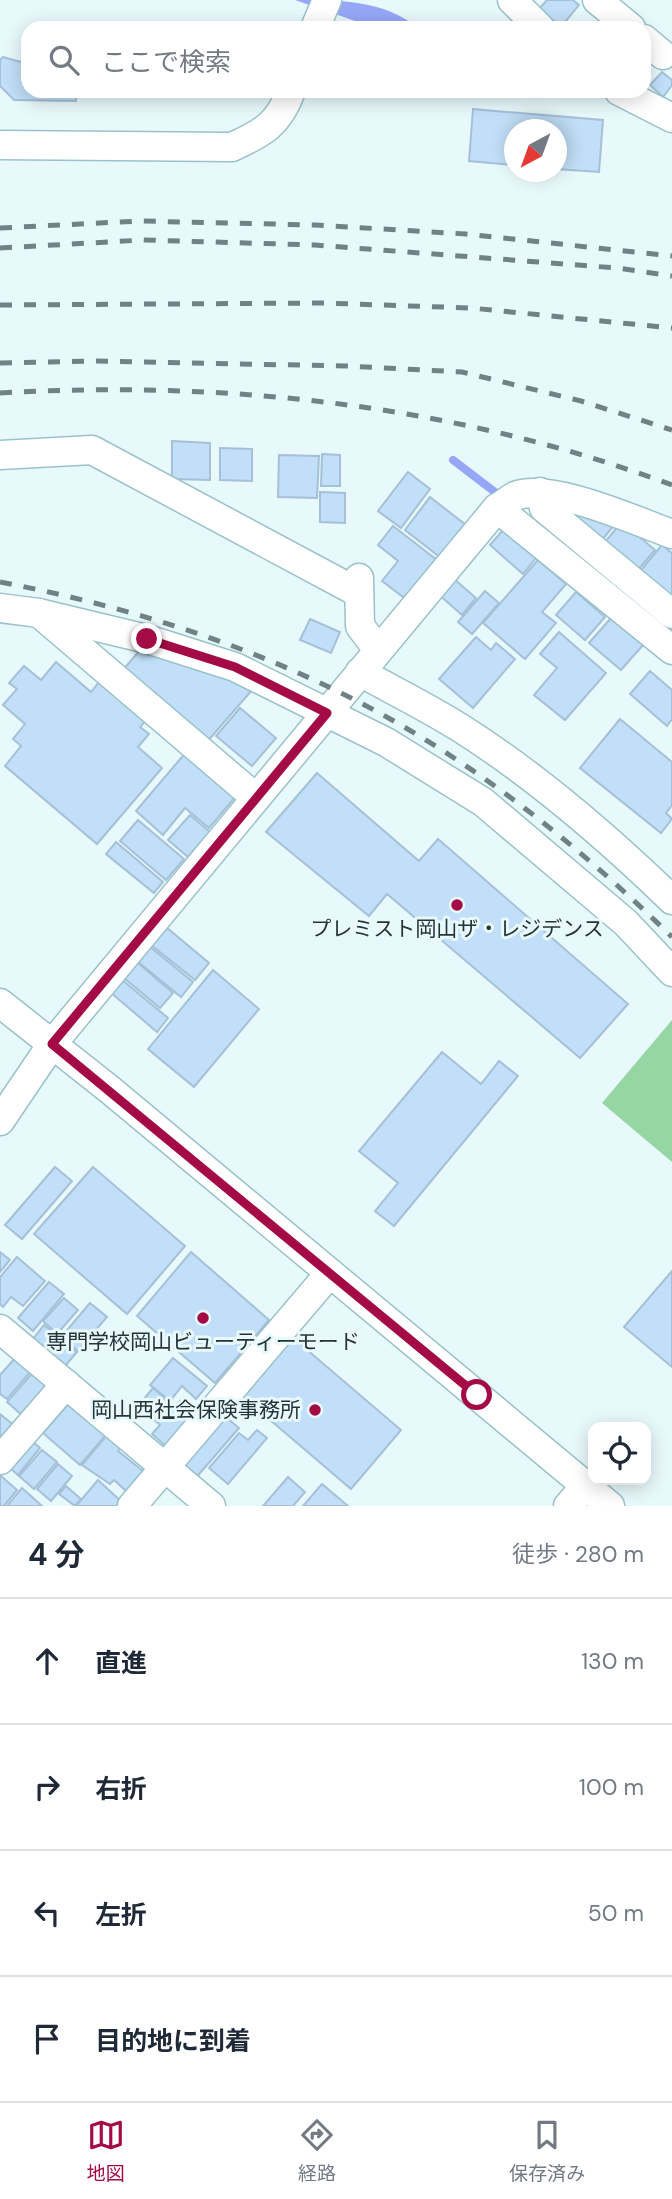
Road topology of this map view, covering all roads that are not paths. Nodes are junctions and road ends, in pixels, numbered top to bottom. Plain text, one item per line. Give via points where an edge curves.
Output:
1 (327, 0) edge
2 (512, 0) edge
3 (597, 0) edge
4 (318, 21) edge
5 (533, 21) edge
6 (622, 21) edge
7 (288, 98) edge
8 (633, 98) edge
9 (672, 118) edge
10 (0, 145) edge
11 (0, 455) edge
12 (514, 500) junction
13 (672, 534) edge
14 (0, 608) edge
15 (39, 613) junction
16 (672, 614) edge
17 (378, 650) junction
18 (672, 650) edge
19 (360, 672) junction
20 (327, 713) junction
21 (256, 798) junction
22 (672, 900) edge
23 (672, 972) edge
24 (0, 1003) edge
25 (52, 1044) junction
26 (0, 1121) edge
27 (330, 1273) junction
28 (0, 1329) edge
29 (66, 1384) junction
30 (0, 1460) edge
31 (165, 1468) junction
32 (577, 1496) edge
33 (132, 1506) edge
34 (211, 1506) edge
35 (610, 1506) edge

1 - 4 street
2 - 5 street
3 - 6 street
7 - 10 street via 264,133 232,146
8 - 9 street
11 - 17 street via 92,450 359,586 360,626
12 - 13 street via 590,505
12 - 16 street via 544,508
12 - 17 street
12 - 18 street
14 - 15 street
15 - 20 street via 147,639 235,667
15 - 21 street
17 - 19 street
19 - 20 street
19 - 22 street via 461,728 546,788
20 - 21 street
20 - 23 street via 386,742 483,802 626,923
21 - 25 street
24 - 25 street
25 - 26 street
25 - 27 street
27 - 31 street
27 - 32 street
28 - 29 street
29 - 30 street
29 - 31 street
31 - 33 street
31 - 34 street
32 - 35 street

